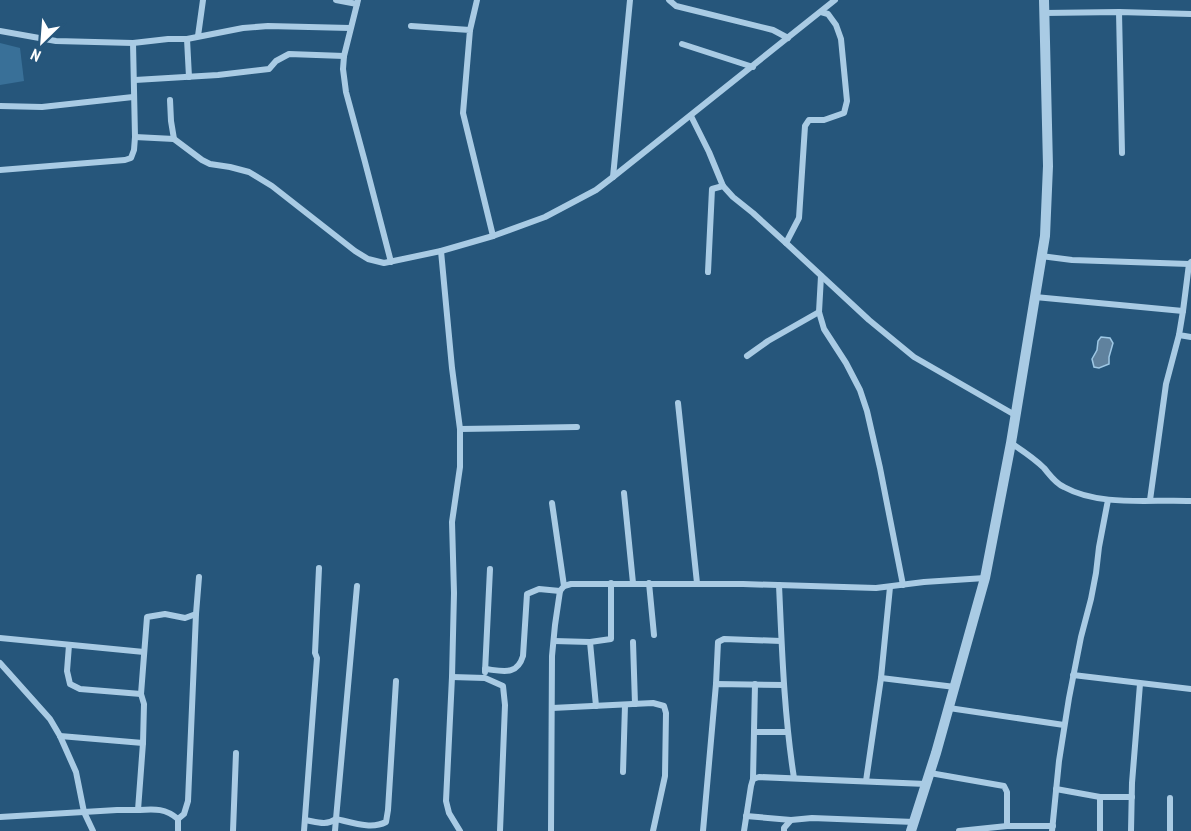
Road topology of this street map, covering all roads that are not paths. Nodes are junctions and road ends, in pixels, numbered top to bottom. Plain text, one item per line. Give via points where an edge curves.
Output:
1 (203, 0) edge
2 (336, 0) edge
3 (477, 0) edge
4 (630, 0) edge
5 (669, 0) edge
6 (836, 0) edge
7 (1044, 0) edge
8 (357, 2) edge
9 (821, 12) junction
10 (1119, 12) junction
11 (1044, 13) junction
12 (1191, 14) edge
13 (411, 26) dead end
14 (350, 28) junction
15 (470, 30) junction
16 (0, 31) edge
17 (198, 36) junction
18 (788, 38) junction
19 (187, 39) junction
20 (133, 43) junction
21 (682, 44) dead end
22 (344, 56) junction
23 (753, 67) junction
24 (189, 77) junction
25 (135, 80) junction
26 (134, 97) junction
27 (170, 100) dead end
28 (0, 106) edge
29 (691, 116) junction
30 (135, 137) junction
31 (174, 139) junction
32 (1122, 153) dead end
33 (0, 170) edge
34 (613, 177) junction
35 (723, 186) junction
36 (493, 236) junction
37 (786, 243) junction
38 (441, 251) junction
39 (1041, 256) junction
40 (391, 262) junction
41 (1190, 263) edge
42 (708, 272) dead end
43 (821, 276) junction
44 (1035, 297) junction
45 (1184, 311) junction
46 (819, 312) junction
47 (1179, 334) junction
48 (1191, 337) edge
49 (747, 356) dead end
50 (678, 403) dead end
51 (1015, 415) junction
52 (577, 428) dead end
53 (460, 429) junction
54 (1011, 443) junction
55 (624, 493) dead end
56 (1108, 500) junction
57 (1150, 500) junction
58 (1191, 501) edge
59 (552, 502) dead end
60 (320, 568) dead end
61 (490, 569) dead end
62 (199, 577) dead end
63 (985, 578) junction
64 (610, 583) junction
65 (633, 583) junction
66 (649, 583) junction
67 (697, 583) junction
68 (779, 585) junction
69 (903, 585) junction
70 (357, 586) dead end
71 (890, 587) junction
72 (562, 588) junction
73 (196, 615) junction
74 (654, 635) dead end
75 (0, 638) edge
76 (554, 641) junction
77 (781, 641) junction
78 (590, 642) junction
79 (633, 642) dead end
80 (69, 645) junction
81 (144, 652) junction
82 (0, 663) edge
83 (486, 669) junction
84 (1073, 675) junction
85 (452, 677) junction
86 (485, 678) junction
87 (881, 678) junction
88 (396, 681) dead end
89 (716, 684) junction
90 (755, 684) junction
91 (1140, 684) junction
92 (783, 685) junction
93 (955, 687) junction
94 (1191, 689) edge
95 (141, 694) junction
96 (635, 704) junction
97 (625, 705) junction
98 (596, 706) junction
99 (552, 708) junction
100 (949, 708) junction
101 (1064, 725) junction
102 (754, 732) junction
103 (787, 732) junction
104 (60, 736) junction
105 (143, 743) junction
106 (236, 753) dead end
107 (623, 772) dead end
108 (930, 772) junction
109 (794, 778) junction
110 (753, 779) junction
111 (866, 781) junction
112 (926, 784) junction
113 (1056, 789) junction
114 (1100, 797) junction
115 (1132, 797) junction
116 (1170, 798) dead end
117 (138, 810) junction
118 (84, 812) junction
119 (746, 816) junction
120 (0, 817) edge
121 (178, 819) junction
122 (336, 819) junction
123 (305, 820) junction
124 (791, 820) junction
125 (912, 826) edge
126 (1007, 826) junction
127 (1052, 829) edge
128 (93, 831) edge
129 (178, 831) edge
130 (233, 831) edge
131 (304, 831) edge
132 (335, 831) edge
133 (460, 831) edge
134 (500, 831) edge
135 (551, 831) edge
136 (653, 831) edge
137 (703, 831) edge
138 (744, 831) edge
139 (784, 831) edge
140 (959, 831) edge
141 (1100, 831) edge
142 (1131, 831) edge
143 (1170, 831) edge

1 - 17 street
2 - 8 street
3 - 15 street
4 - 34 street
5 - 18 street via 676,6 773,30
6 - 9 street
7 - 11 street
8 - 14 street
9 - 18 street
9 - 37 street via 828,14 841,39 847,101 844,113 809,120 805,126 799,218
10 - 11 street
10 - 12 street
10 - 32 street
11 - 39 street via 1048,166
13 - 15 street
14 - 17 street via 268,26
14 - 22 street
15 - 36 street via 463,112
16 - 20 street via 56,41
17 - 19 street
18 - 23 street
19 - 20 street
19 - 24 street
20 - 25 street
21 - 23 street
22 - 24 street via 289,54 269,69
22 - 40 street via 346,92
23 - 29 street
24 - 25 street
25 - 26 street
26 - 28 street via 42,107
26 - 30 street
27 - 31 street
29 - 34 street
29 - 35 street
30 - 31 street
30 - 33 street via 131,158 125,160
31 - 40 street via 210,164 249,172 272,186 368,259
34 - 36 street via 545,217
35 - 37 street
35 - 42 street via 712,189
36 - 38 street
37 - 43 street
38 - 40 street
38 - 53 street
39 - 41 street
39 - 44 street
41 - 45 street
43 - 46 street
43 - 51 street via 914,357
44 - 45 street
44 - 51 street
45 - 47 street
46 - 49 street
46 - 69 street via 867,411
47 - 48 street
47 - 57 street via 1166,384
50 - 67 street
51 - 54 street
52 - 53 street
53 - 85 street via 460,467 452,522
54 - 56 street via 1063,487
54 - 63 street
55 - 65 street
56 - 57 street
56 - 84 street
57 - 58 street
59 - 72 street
60 - 123 street
61 - 83 street
62 - 73 street
63 - 69 street
63 - 93 street
64 - 65 street
64 - 72 street via 571,584
64 - 78 street via 611,639
65 - 66 street
66 - 67 street
66 - 74 street
67 - 68 street
68 - 71 street
68 - 77 street
69 - 71 street
70 - 122 street
71 - 87 street
72 - 76 street
72 - 83 street via 527,594 521,665 515,670
73 - 81 street via 147,617
73 - 121 street via 188,801
75 - 80 street
76 - 78 street
76 - 99 street
77 - 89 street via 718,642
77 - 92 street
78 - 98 street
79 - 96 street
80 - 81 street
80 - 95 street via 70,684 80,689
81 - 95 street
82 - 104 street via 50,718
83 - 86 street
84 - 91 street
84 - 101 street
85 - 86 street
85 - 133 street via 446,801
86 - 134 street via 503,686 505,705
87 - 93 street
87 - 111 street
88 - 122 street via 386,822 379,826
89 - 90 street
89 - 137 street
90 - 92 street
90 - 102 street
91 - 94 street
91 - 115 street
92 - 103 street
93 - 100 street
95 - 105 street
96 - 97 street
96 - 136 street via 664,706 666,713 665,776
97 - 98 street
97 - 107 street
98 - 99 street
99 - 135 street
100 - 101 street
100 - 108 street
101 - 113 street
102 - 103 street
102 - 110 street
103 - 109 street
104 - 105 street
104 - 118 street via 76,772
105 - 117 street
106 - 130 street
108 - 112 street
108 - 126 street via 1004,786
109 - 110 street
109 - 111 street
110 - 119 street
111 - 112 street
112 - 125 street
113 - 114 street
113 - 127 street
114 - 115 street
114 - 141 street
115 - 142 street
116 - 143 street
117 - 118 street
117 - 121 street via 168,811
118 - 120 street
118 - 128 street
119 - 124 street
119 - 138 street
121 - 129 street
122 - 123 street via 330,823
122 - 132 street
123 - 131 street
124 - 125 street via 812,818
124 - 139 street
126 - 127 street
126 - 140 street

